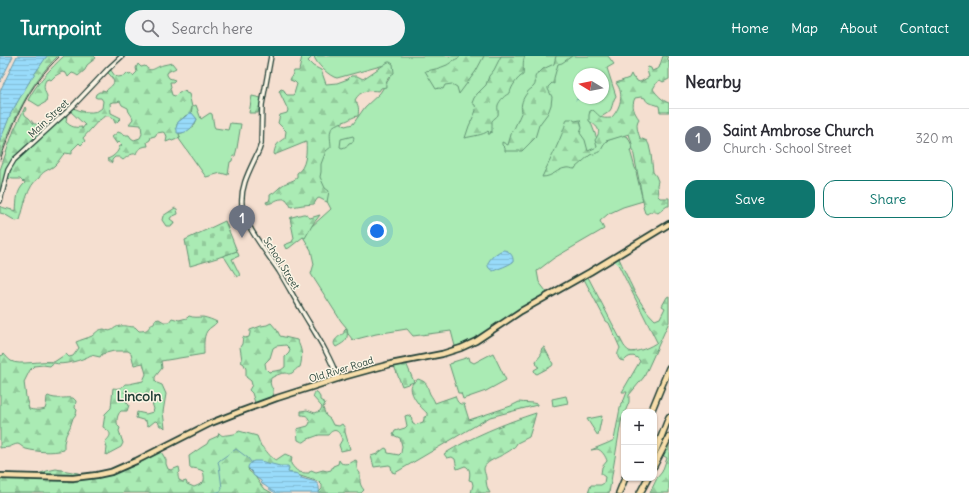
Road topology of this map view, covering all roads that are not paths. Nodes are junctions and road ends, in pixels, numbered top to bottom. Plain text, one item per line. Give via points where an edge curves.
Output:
1 (122, 56) edge
2 (271, 56) edge
3 (0, 201) edge
4 (669, 224) edge
5 (669, 368) edge
6 (338, 379) junction
7 (652, 409) edge
8 (669, 417) edge
9 (669, 437) edge
10 (657, 447) edge
11 (657, 460) edge
12 (0, 476) edge
13 (624, 481) edge
14 (645, 481) edge
15 (619, 493) edge
16 (639, 493) edge

1 - 3 street, Main Street via 72,107 14,160 8,170
2 - 6 street, School Street via 262,105 259,150 244,186 243,211 248,224 321,342
4 - 6 main road, Old River Road via 521,311 476,341 442,354 391,364
5 - 7 highway
6 - 12 main road, Old River Road via 232,414 104,474 73,478
8 - 10 highway
9 - 11 highway
13 - 15 highway
14 - 16 highway

